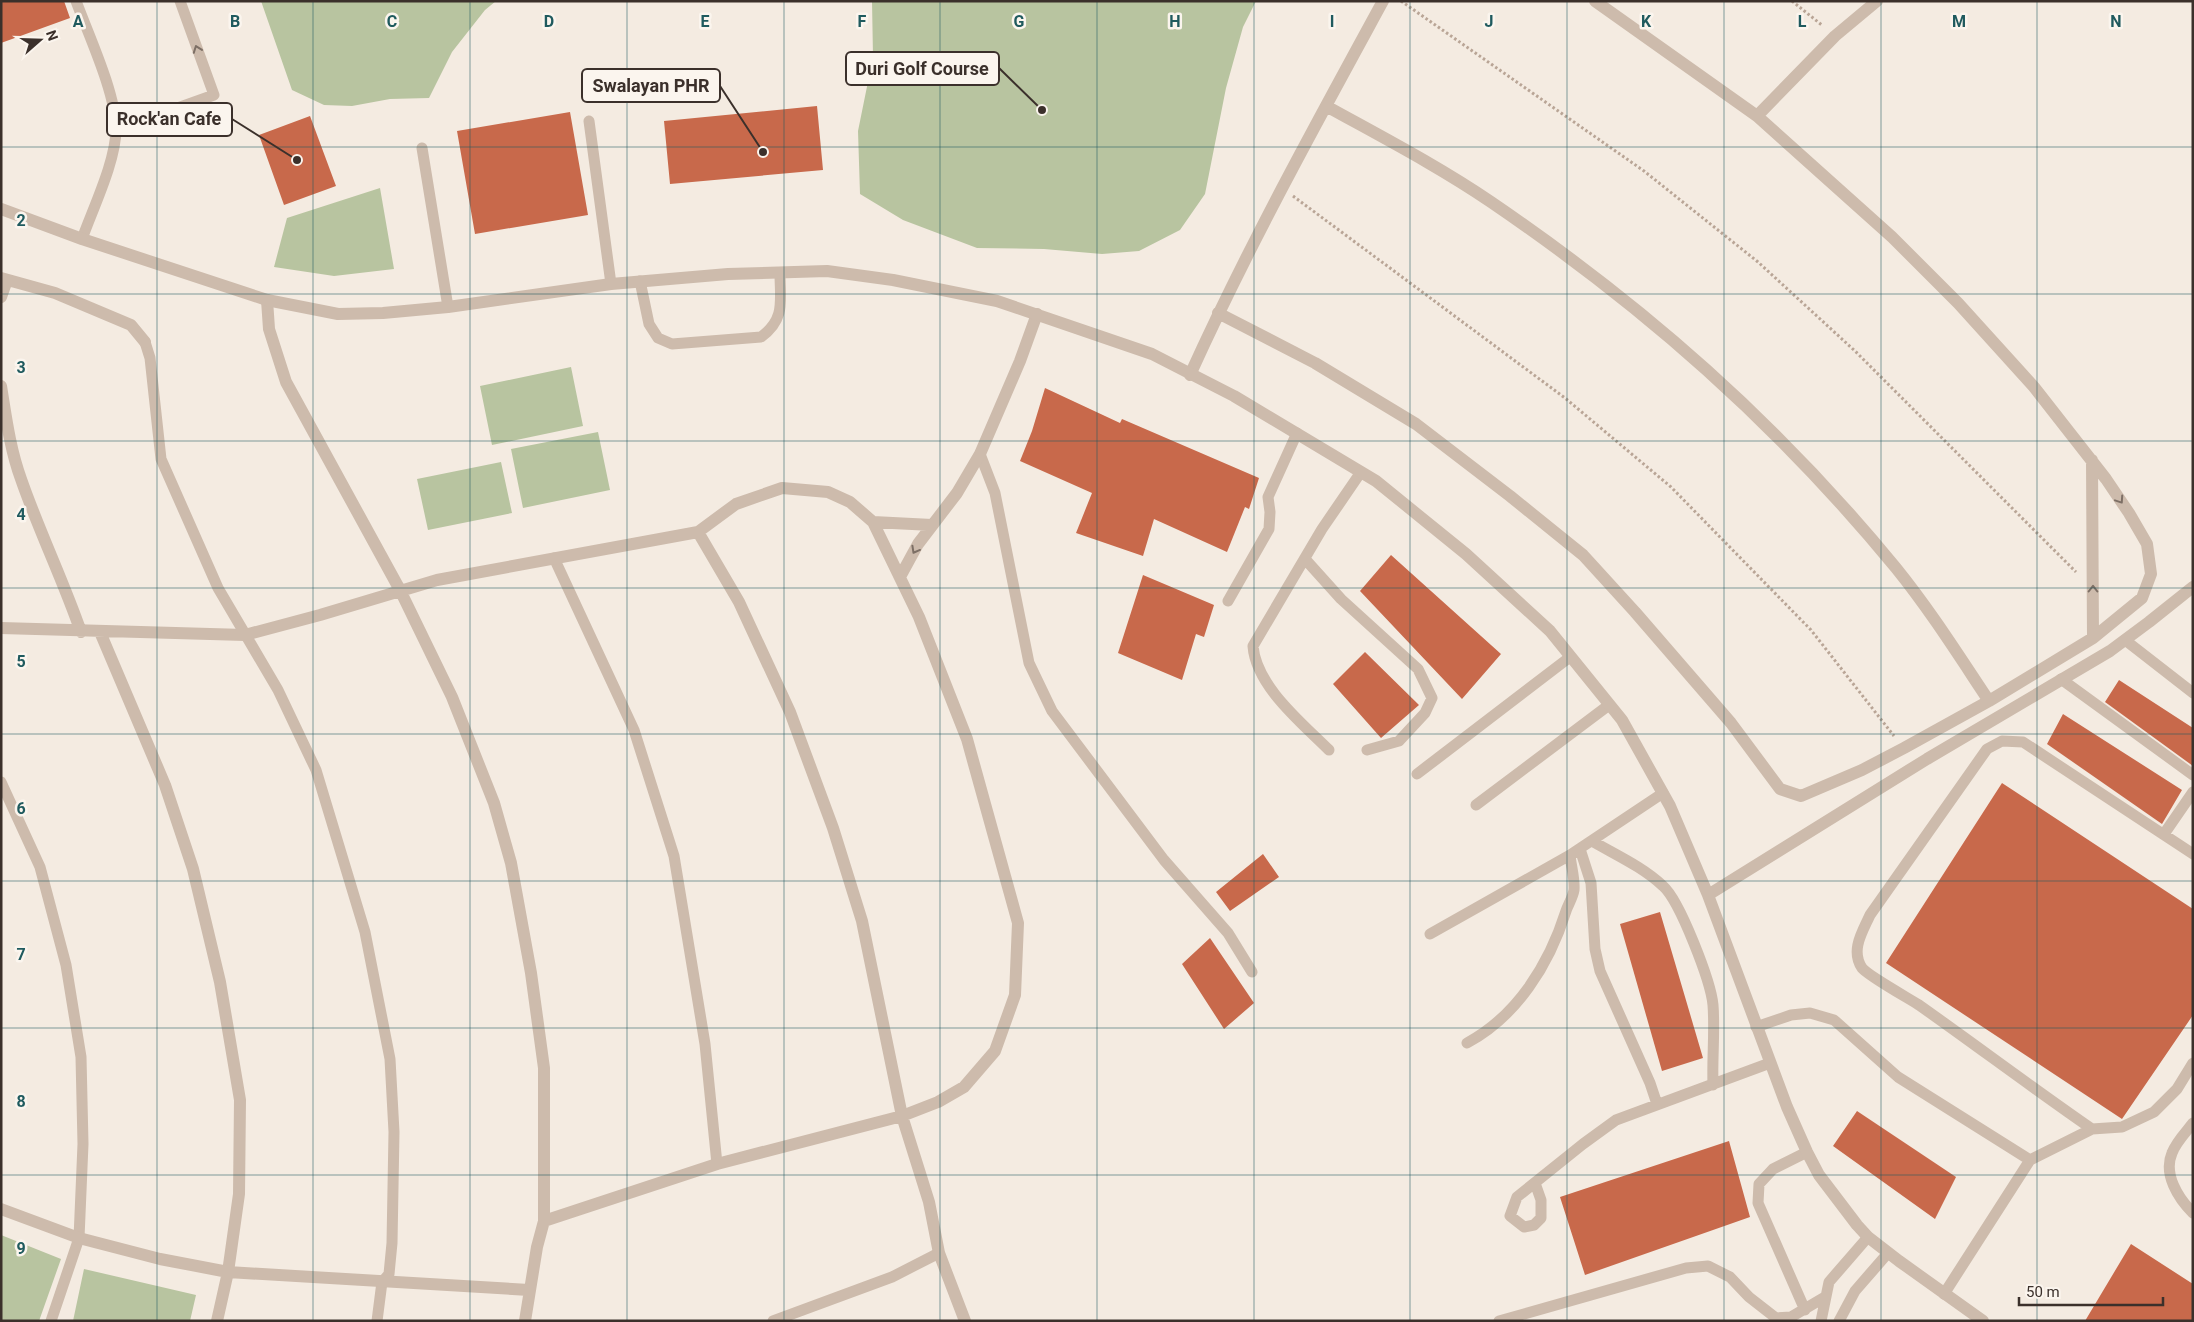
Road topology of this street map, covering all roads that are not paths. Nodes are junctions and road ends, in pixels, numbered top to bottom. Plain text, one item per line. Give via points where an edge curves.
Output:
1 (76, 1) edge
2 (180, 1) edge
3 (1383, 1) edge
4 (1594, 1) edge
5 (1878, 1) edge
6 (1326, 106) junction
7 (1756, 116) junction
8 (589, 121) dead end
9 (116, 130) junction
10 (422, 148) dead end
11 (1, 209) edge
12 (82, 239) junction
13 (780, 272) junction
14 (4, 279) edge
15 (640, 281) junction
16 (611, 284) junction
17 (1, 297) edge
18 (267, 300) junction
19 (448, 307) junction
20 (1218, 313) junction
21 (1037, 314) junction
22 (145, 342) joint
23 (1190, 375) junction
24 (1, 386) edge
25 (1297, 433) junction
26 (980, 454) junction
27 (2092, 460) junction
28 (1361, 472) junction
29 (873, 522) junction
30 (932, 525) junction
31 (698, 532) junction
32 (554, 558) junction
33 (1304, 560) junction
34 (900, 577) junction
35 (2193, 587) edge
36 (400, 590) junction
37 (1228, 601) dead end
38 (1, 628) edge
39 (81, 632) junction
40 (100, 632) junction
41 (245, 635) junction
42 (2093, 638) junction
43 (2125, 640) junction
44 (1570, 657) junction
45 (2061, 680) junction
46 (2193, 693) edge
47 (1989, 701) junction
48 (1609, 704) junction
49 (1329, 750) dead end
50 (1367, 750) dead end
51 (1417, 774) dead end
52 (2193, 775) edge
53 (1, 782) edge
54 (2193, 792) edge
55 (1663, 793) junction
56 (1476, 805) dead end
57 (2164, 834) junction
58 (1592, 840) junction
59 (1580, 849) junction
60 (2193, 854) edge
61 (1570, 855) junction
62 (1708, 895) junction
63 (1430, 934) dead end
64 (1252, 972) dead end
65 (1756, 1027) junction
66 (1467, 1043) dead end
67 (1770, 1063) junction
68 (2193, 1063) edge
69 (1713, 1085) junction
70 (1657, 1104) junction
71 (902, 1116) junction
72 (2193, 1123) edge
73 (2092, 1130) junction
74 (1807, 1152) junction
75 (2030, 1160) junction
76 (717, 1164) junction
77 (1535, 1183) dead end
78 (1, 1209) edge
79 (2193, 1213) edge
80 (544, 1221) junction
81 (1868, 1237) junction
82 (79, 1238) junction
83 (939, 1253) junction
84 (1888, 1253) junction
85 (228, 1272) junction
86 (382, 1282) junction
87 (530, 1290) junction
88 (1944, 1294) junction
89 (1826, 1298) junction
90 (1805, 1310) junction
91 (51, 1321) edge
92 (217, 1321) edge
93 (377, 1321) edge
94 (525, 1321) edge
95 (773, 1321) edge
96 (965, 1321) edge
97 (1499, 1321) edge
98 (1821, 1321) edge
99 (1839, 1321) edge
100 (1983, 1321) edge

1 - 9 lane via 111,97
9 -> 2 lane via 214,95
3 - 6 street
4 - 7 street
5 - 7 street via 1834,36
6 - 20 street
6 - 47 street via 1405,150 1526,227 1627,302 1740,398 1796,454 1897,569 1933,616
7 - 27 street via 1892,237 1958,303 2034,387
8 - 16 lane
9 - 12 lane via 112,155
10 - 19 lane
11 - 12 street
12 - 18 street
13 - 15 street
13 - 15 lane via 780,313 773,328 761,337 672,344 658,338 649,324
13 - 21 street via 827,271 893,280 997,301
14 - 17 street
14 - 22 street via 55,293 131,325
15 - 16 street
16 - 19 street
18 - 19 street via 338,314
18 - 36 street via 269,329 286,382
20 - 23 street
20 - 47 street via 1315,363 1416,424 1583,555 1732,723 1780,789 1801,796 1862,770
21 - 23 street via 1152,354
21 - 26 street
22 - 41 lane via 150,358 161,459 218,588
23 - 25 street via 1234,396
24 - 39 street via 20,477
25 - 28 street
25 - 37 lane via 1268,497 1269,529
26 - 30 street via 957,493
26 - 64 lane via 995,494 1029,663 1052,711 1164,860 1228,933
42 -> 27 street
27 -> 42 street via 2147,544 2151,574 2142,598
28 - 33 lane
28 - 44 street via 1466,554 1550,631
29 - 30 street
29 - 31 street via 850,502 828,492 782,488 736,504
29 - 34 street
30 -> 34 street
31 - 32 street
31 - 71 street via 739,602 790,712 833,828 862,921
32 - 36 street
32 - 76 lane via 634,730 674,856 705,1044
33 - 49 lane via 1253,646 1254,660 1268,685
33 - 50 lane via 1341,599 1418,669 1432,698 1425,714 1399,741
34 - 71 street via 968,740 1018,923 1015,995 995,1051 964,1087 938,1102
35 - 43 street
36 - 41 street via 320,616
36 - 80 street via 452,697 494,803 510,863 531,973 544,1068
38 - 39 street
39 - 40 street
40 - 41 street
40 - 85 street via 165,785 194,869 220,982 240,1100 239,1194
41 - 86 lane via 278,690 316,770 365,932 390,1059 394,1132 392,1243 389,1274
42 - 47 street
43 - 45 street
43 - 46 lane
44 - 48 street
44 - 51 lane
45 - 52 lane
45 - 62 street
48 - 55 street via 1622,720
48 - 56 lane
53 - 82 lane via 40,867 69,983 81,1057 83,1144
54 - 57 lane
55 - 58 lane
55 - 62 street
57 - 60 lane
57 - 73 lane via 2023,742 2002,741 1987,749 1870,915 1856,951 1862,968 1918,1004
58 - 59 lane
58 - 69 lane via 1664,886 1691,935 1713,1003
59 - 61 lane
59 - 70 lane via 1591,883 1595,949 1600,971
61 - 63 lane
61 - 66 lane via 1574,890 1558,936 1540,972 1487,1032
62 - 65 street
65 - 67 street
65 - 75 lane via 1791,1015 1810,1013 1834,1020 1898,1077
67 - 69 lane
67 - 74 street
68 - 73 lane via 2177,1088 2154,1112 2122,1127
69 - 70 lane
70 - 77 lane via 1616,1120
71 - 76 street
71 - 83 street via 929,1202
72 - 79 lane via 2172,1151 2169,1163 2172,1184
73 - 75 lane
74 - 81 street via 1820,1175
74 - 90 lane via 1773,1169 1759,1184 1758,1203
75 - 88 lane
76 - 80 street
78 - 82 street
80 - 87 street
81 - 84 street
81 - 89 lane via 1829,1282
82 - 85 street
82 - 91 lane
83 - 95 lane via 892,1277
83 - 96 street
84 - 88 street
84 - 99 lane via 1855,1291
85 - 86 street
85 - 92 street
86 - 87 street
86 - 93 lane
87 - 94 street
88 - 100 street
89 - 90 lane
89 - 98 lane
90 - 97 lane via 1792,1317 1776,1318 1730,1277 1708,1266 1686,1268

